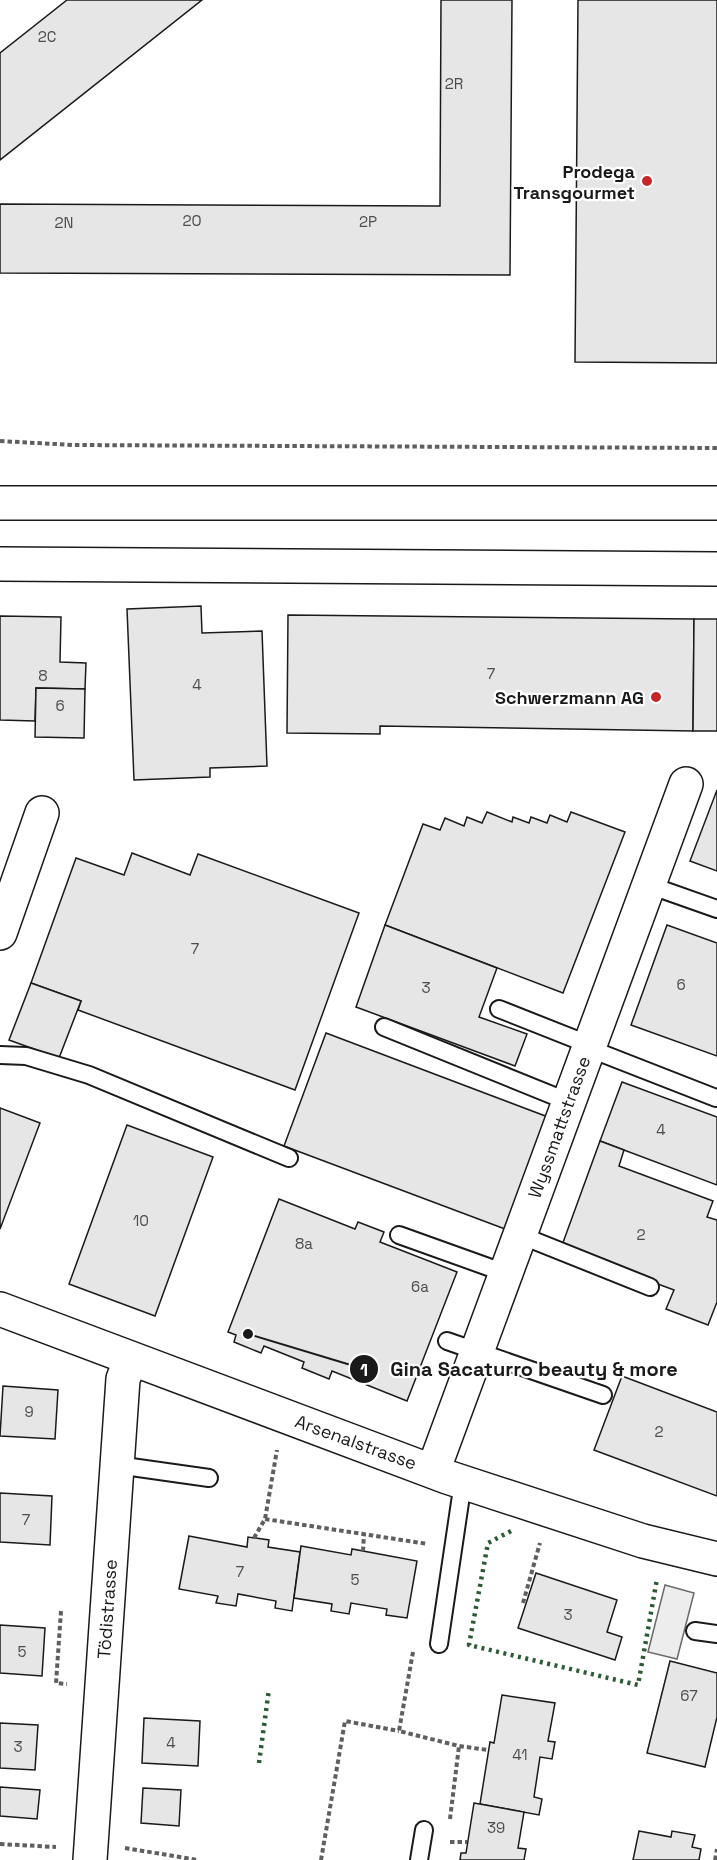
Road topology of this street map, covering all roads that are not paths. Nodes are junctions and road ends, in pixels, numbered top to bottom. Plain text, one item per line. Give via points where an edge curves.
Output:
1 (0, 503) edge
2 (717, 503) edge
3 (0, 564) edge
4 (717, 568) edge
5 (686, 784) dead end
6 (42, 813) dead end
7 (649, 885) junction
8 (717, 909) edge
9 (0, 933) edge
10 (499, 1010) dead end
11 (384, 1027) dead end
12 (589, 1046) junction
13 (0, 1055) edge
14 (716, 1098) edge
15 (569, 1102) junction
16 (289, 1158) dead end
17 (399, 1234) dead end
18 (520, 1235) junction
19 (506, 1273) junction
20 (650, 1287) dead end
21 (0, 1309) edge
22 (462, 1346) junction
23 (131, 1359) junction
24 (603, 1395) dead end
25 (117, 1465) junction
26 (448, 1476) junction
27 (209, 1478) dead end
28 (717, 1559) edge
29 (695, 1631) dead end
30 (717, 1634) edge
31 (439, 1644) dead end
32 (424, 1830) dead end
33 (91, 1851) edge
34 (419, 1860) edge

1 - 2 main road
3 - 4 main road
5 - 7 main road, Wyssmattstrasse
6 - 9 main road
7 - 8 lane
7 - 12 main road, Wyssmattstrasse
10 - 12 lane
11 - 15 lane
12 - 14 lane
12 - 15 main road, Wyssmattstrasse
13 - 16 lane via 26,1056 89,1075
15 - 18 main road, Wyssmattstrasse
17 - 19 lane
18 - 19 main road, Wyssmattstrasse
18 - 20 lane
19 - 22 main road, Wyssmattstrasse
21 - 23 main road, Arsenalstrasse
22 - 24 lane
22 - 26 main road, Wyssmattstrasse
23 - 25 main road, Tödistrasse via 123,1379
23 - 26 main road, Arsenalstrasse
25 - 27 lane
25 - 33 main road, Tödistrasse
26 - 28 main road, Arsenalstrasse via 643,1541
26 - 31 lane via 453,1548
29 - 30 lane
32 - 34 lane

